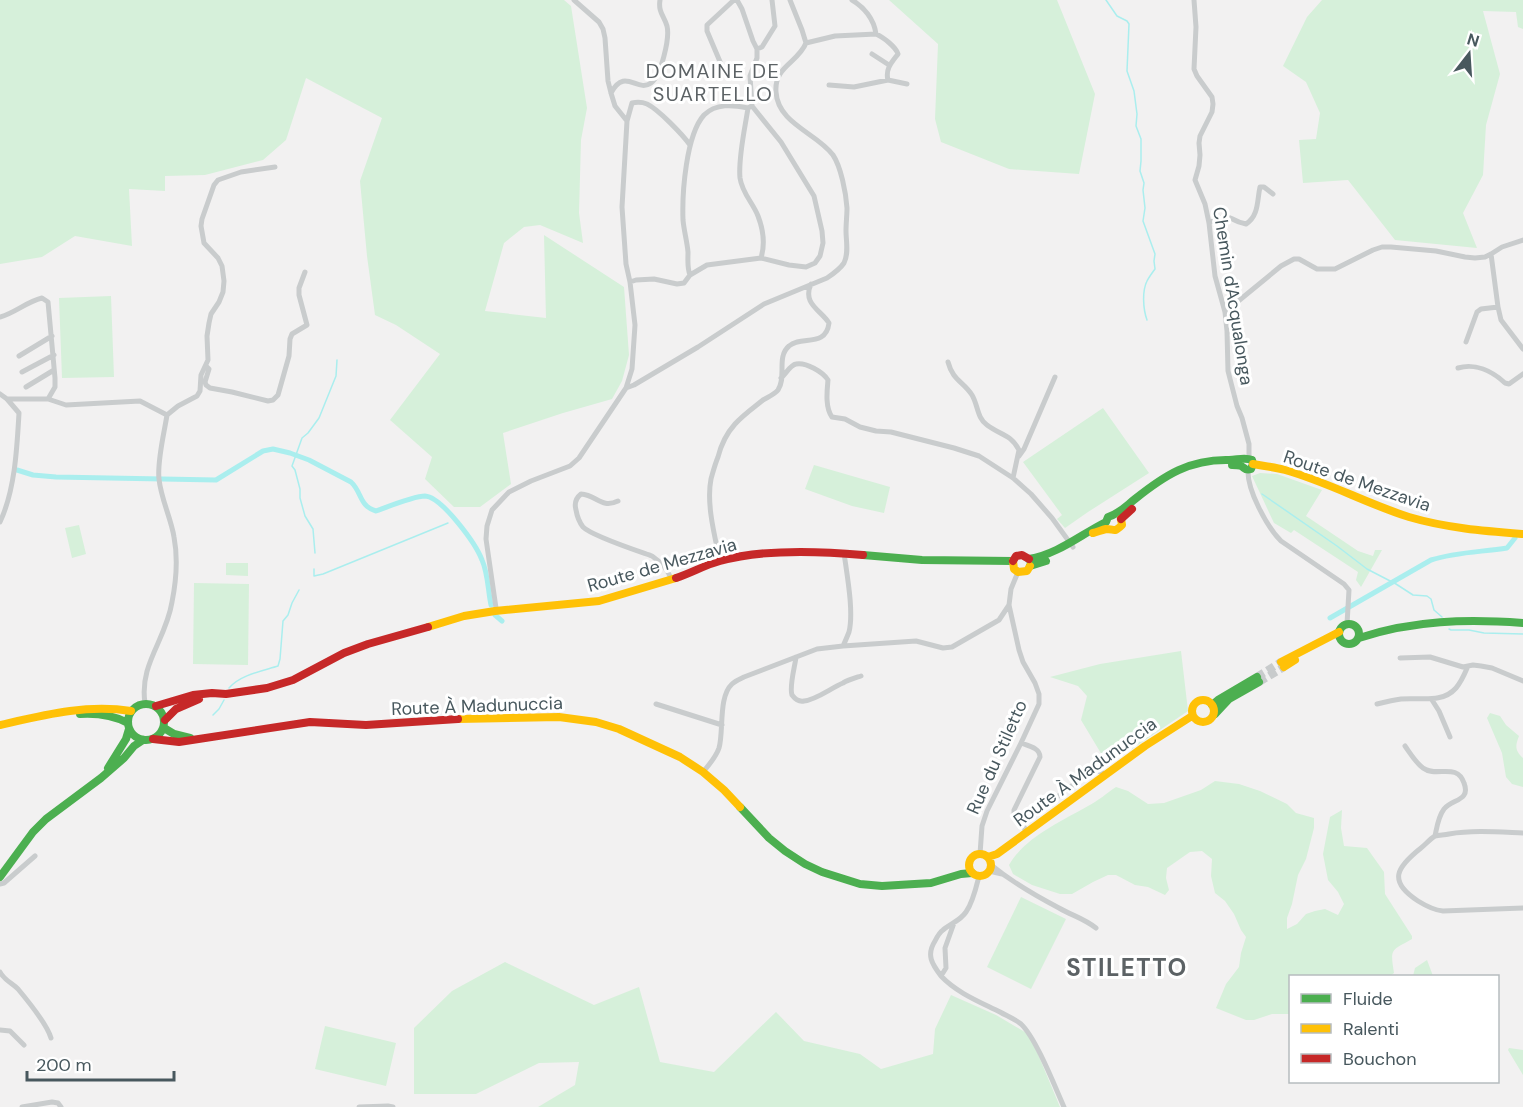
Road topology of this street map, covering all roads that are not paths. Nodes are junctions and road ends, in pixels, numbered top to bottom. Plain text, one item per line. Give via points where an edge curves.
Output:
1 (574, 0) edge
2 (587, 0) edge
3 (660, 0) edge
4 (736, 0) edge
5 (772, 0) edge
6 (790, 0) edge
7 (852, 0) edge
8 (1192, 1) edge
9 (582, 8) junction
10 (876, 33) junction
11 (806, 43) junction
12 (757, 49) junction
13 (872, 54) dead end
14 (721, 64) dead end
15 (889, 65) junction
16 (888, 80) junction
17 (907, 84) dead end
18 (829, 85) dead end
19 (611, 93) junction
20 (750, 107) junction
21 (627, 121) junction
22 (690, 146) junction
23 (275, 167) dead end
24 (1273, 194) dead end
25 (1209, 222) junction
26 (1523, 240) edge
27 (1491, 254) junction
28 (761, 258) junction
29 (305, 272) dead end
30 (690, 275) junction
31 (630, 282) junction
32 (811, 284) junction
33 (1498, 307) junction
34 (1225, 312) junction
35 (0, 317) edge
36 (52, 336) junction
37 (1466, 342) dead end
38 (1523, 349) edge
39 (54, 355) junction
40 (19, 356) dead end
41 (948, 362) dead end
42 (206, 366) junction
43 (1458, 368) dead end
44 (54, 370) junction
45 (22, 372) dead end
46 (1523, 375) edge
47 (1055, 376) dead end
48 (782, 378) junction
49 (26, 387) dead end
50 (626, 388) junction
51 (0, 394) edge
52 (7, 399) junction
53 (48, 399) junction
54 (21, 400) junction
55 (19, 413) junction
56 (167, 415) junction
57 (1018, 458) junction
58 (1246, 464) junction
59 (1013, 478) junction
60 (618, 501) dead end
61 (1119, 517) junction
62 (0, 522) edge
63 (1107, 525) junction
64 (1523, 534) edge
65 (1071, 545) junction
66 (844, 553) junction
67 (720, 561) junction
68 (1013, 561) junction
69 (1030, 563) junction
70 (1018, 572) junction
71 (672, 580) junction
72 (1009, 605) junction
73 (495, 611) junction
74 (999, 620) junction
75 (1523, 623) edge
76 (1013, 624) junction
77 (1347, 624) junction
78 (1358, 628) junction
79 (1378, 630) junction
80 (1340, 636) junction
81 (1359, 638) junction
82 (843, 646) junction
83 (796, 657) junction
84 (1400, 658) dead end
85 (1282, 665) tunnel mouth
86 (1468, 666) junction
87 (861, 676) dead end
88 (1523, 681) edge
89 (226, 694) junction
90 (1432, 700) junction
91 (145, 703) junction
92 (656, 704) dead end
93 (1377, 704) dead end
94 (1212, 705) junction
95 (156, 706) junction
96 (131, 711) junction
97 (1214, 715) junction
98 (1192, 716) junction
99 (164, 724) junction
100 (0, 725) edge
101 (722, 725) junction
102 (129, 726) junction
103 (0, 730) edge
104 (1450, 737) dead end
105 (153, 739) junction
106 (143, 740) junction
107 (194, 740) junction
108 (1022, 743) junction
109 (1405, 746) dead end
110 (703, 772) junction
111 (1105, 774) junction
112 (101, 778) junction
113 (1023, 823) junction
114 (1026, 833) junction
115 (1523, 834) edge
116 (1435, 836) junction
117 (35, 856) dead end
118 (988, 862) junction
119 (973, 872) junction
120 (0, 877) edge
121 (0, 884) edge
122 (1523, 908) edge
123 (954, 923) junction
124 (1096, 928) dead end
125 (1, 976) edge
126 (941, 976) junction
127 (0, 1030) edge
128 (51, 1038) dead end
129 (24, 1045) dead end
130 (22, 1107) edge
131 (63, 1107) edge
132 (359, 1107) edge
133 (393, 1107) edge
134 (1065, 1107) edge

1 - 9 street
2 - 9 street
3 - 19 street via 668,38 656,78 645,86 617,83
4 - 12 street
4 - 14 street via 707,25
5 - 12 street via 775,26
6 - 11 street
7 - 10 street via 872,20
8 - 25 street, Chemin d'Acqualonga via 1196,27 1194,69 1213,104 1200,136 1195,180
9 - 19 street via 603,29
10 - 11 street
10 - 15 street via 897,50
11 - 32 street via 781,71 776,84 777,101 790,120 826,146 838,164 847,209 847,255 843,264 827,278
12 - 20 street via 750,76
13 - 15 street
15 - 16 street
16 - 17 street
16 - 18 street via 854,87
19 - 21 street
20 - 22 street via 726,105 711,110 698,126
20 - 28 street via 740,177 758,216 764,249
20 - 28 street via 781,142 814,196 823,243 820,256 806,267
21 - 22 street via 632,104 647,104 680,132
21 - 31 street via 621,207
22 - 30 street via 683,219
23 - 42 street via 218,180 202,219 204,243 218,258 224,281 209,323
24 - 25 street via 1260,187 1253,218 1246,224 1229,216
25 - 34 street, Chemin d'Acqualonga via 1215,276
26 - 27 street
27 - 33 street
27 - 34 street via 1465,257 1382,247 1326,269 1294,259
28 - 30 street via 707,265
29 - 42 street via 299,295 308,322 292,334 278,395 273,400 210,388 205,381 209,369
30 - 31 street via 684,283 677,284 654,279
31 - 50 street via 635,325 632,369
32 - 48 street via 809,297 827,319 828,328 820,337 787,346
32 - 50 street via 764,304
33 - 37 street via 1478,312
33 - 38 street via 1501,320
34 - 58 street, Chemin d'Acqualonga via 1228,371 1249,444
35 - 36 street via 42,298 48,302
36 - 39 street
36 - 40 street
39 - 44 street
39 - 45 street
41 - 57 street via 951,373 968,389 986,424 1014,441
42 - 56 street via 197,396
43 - 46 street via 1482,369 1509,384
44 - 49 street
44 - 53 street via 55,387
47 - 57 street
48 - 59 street via 790,368 803,364 828,380 828,410 832,417 979,456
48 - 67 street via 778,389 735,425 720,449 710,490
50 - 73 street via 579,458 570,466 509,492 492,510 486,539
51 - 52 street
52 - 54 street
52 - 55 street
53 - 54 street
53 - 56 street via 66,405 140,402
54 - 55 street
55 - 62 street via 9,491
56 - 91 street via 158,479 174,537 176,562 166,625 144,679
57 - 59 street
58 - 61 main road, Route de Mezzavia via 1206,460 1185,467 1156,483
58 - 64 main road, Route de Mezzavia via 1288,471 1399,514 1443,526
58 - 77 street, Chemin d'Acqualonga via 1250,486 1275,535 1349,590
59 - 65 street via 1052,518
60 - 71 street via 605,504 581,494 575,510 582,526 591,533 652,556 666,568
61 - 63 main road via 1111,515
61 - 63 main road via 1119,529 1115,531
63 - 65 main road
65 - 69 main road
66 - 67 main road, Route de Mezzavia via 780,552
66 - 68 main road, Route de Mezzavia via 922,560
66 - 82 street via 850,619
67 - 71 main road, Route de Mezzavia
68 - 69 main road via 1022,555
68 - 70 main road
69 - 70 main road via 1027,571
70 - 72 street, Rue du Stiletto
71 - 73 main road, Route de Mezzavia via 599,601
72 - 74 street
72 - 76 street, Rue du Stiletto
73 - 89 main road, Route de Mezzavia via 368,644 267,688
74 - 76 street
74 - 82 street via 952,647 916,641
75 - 79 main road via 1441,621
76 - 108 street, Rue du Stiletto via 1023,662 1039,694 1036,714
77 - 78 main road
77 - 80 main road
78 - 79 main road
78 - 81 main road
79 - 81 main road
80 - 81 main road via 1350,644
80 - 85 main road via 1304,649
82 - 83 street via 817,649
83 - 87 street via 791,688 800,701
83 - 101 street via 732,683 724,697
84 - 86 street via 1432,657
86 - 88 street via 1492,668
86 - 90 street via 1456,688
89 - 95 main road, Route de Mezzavia via 193,696
89 - 99 main road, Route de Mezzavia via 176,708
90 - 93 street via 1402,699
90 - 104 street
91 - 95 main road
91 - 96 main road
92 - 101 street
94 - 97 main road
94 - 97 main road via 1258,679 1220,706
94 - 98 main road via 1197,701
95 - 99 main road via 162,712
96 - 100 main road via 80,709
96 - 102 main road
97 - 98 main road via 1203,723
98 - 111 main road, Route À Madunuccia
99 - 105 main road
99 - 107 main road, Route À Madunuccia via 174,734
101 - 110 street via 716,755
102 - 103 main road via 118,717 83,714
102 - 106 main road
102 - 112 main road via 126,739
105 - 106 main road
105 - 107 main road, Route À Madunuccia
106 - 112 main road
107 - 110 main road, Route À Madunuccia via 310,722 366,724 560,717 619,729
108 - 113 street via 1040,754 1014,810
108 - 118 street, Rue du Stiletto via 982,826
109 - 116 street via 1424,769 1456,772 1464,782 1464,795 1444,808
110 - 119 main road, Route À Madunuccia via 769,838 822,872 860,884 882,886 931,883
111 - 113 street via 1094,769
111 - 114 main road, Route À Madunuccia
112 - 120 main road via 46,819
113 - 114 street
114 - 118 main road, Route À Madunuccia
115 - 116 street via 1466,831
116 - 122 street via 1403,865 1398,874 1401,888 1434,910
117 - 121 street
118 - 119 main road via 985,875
118 - 119 main road via 973,856
118 - 124 street via 1003,875
119 - 123 street via 972,902
123 - 126 street
123 - 126 street via 943,930 931,948 933,966
125 - 128 street via 17,988
126 - 134 street via 962,993 1024,1027
127 - 129 street via 10,1031
130 - 131 street via 52,1102
132 - 133 street

